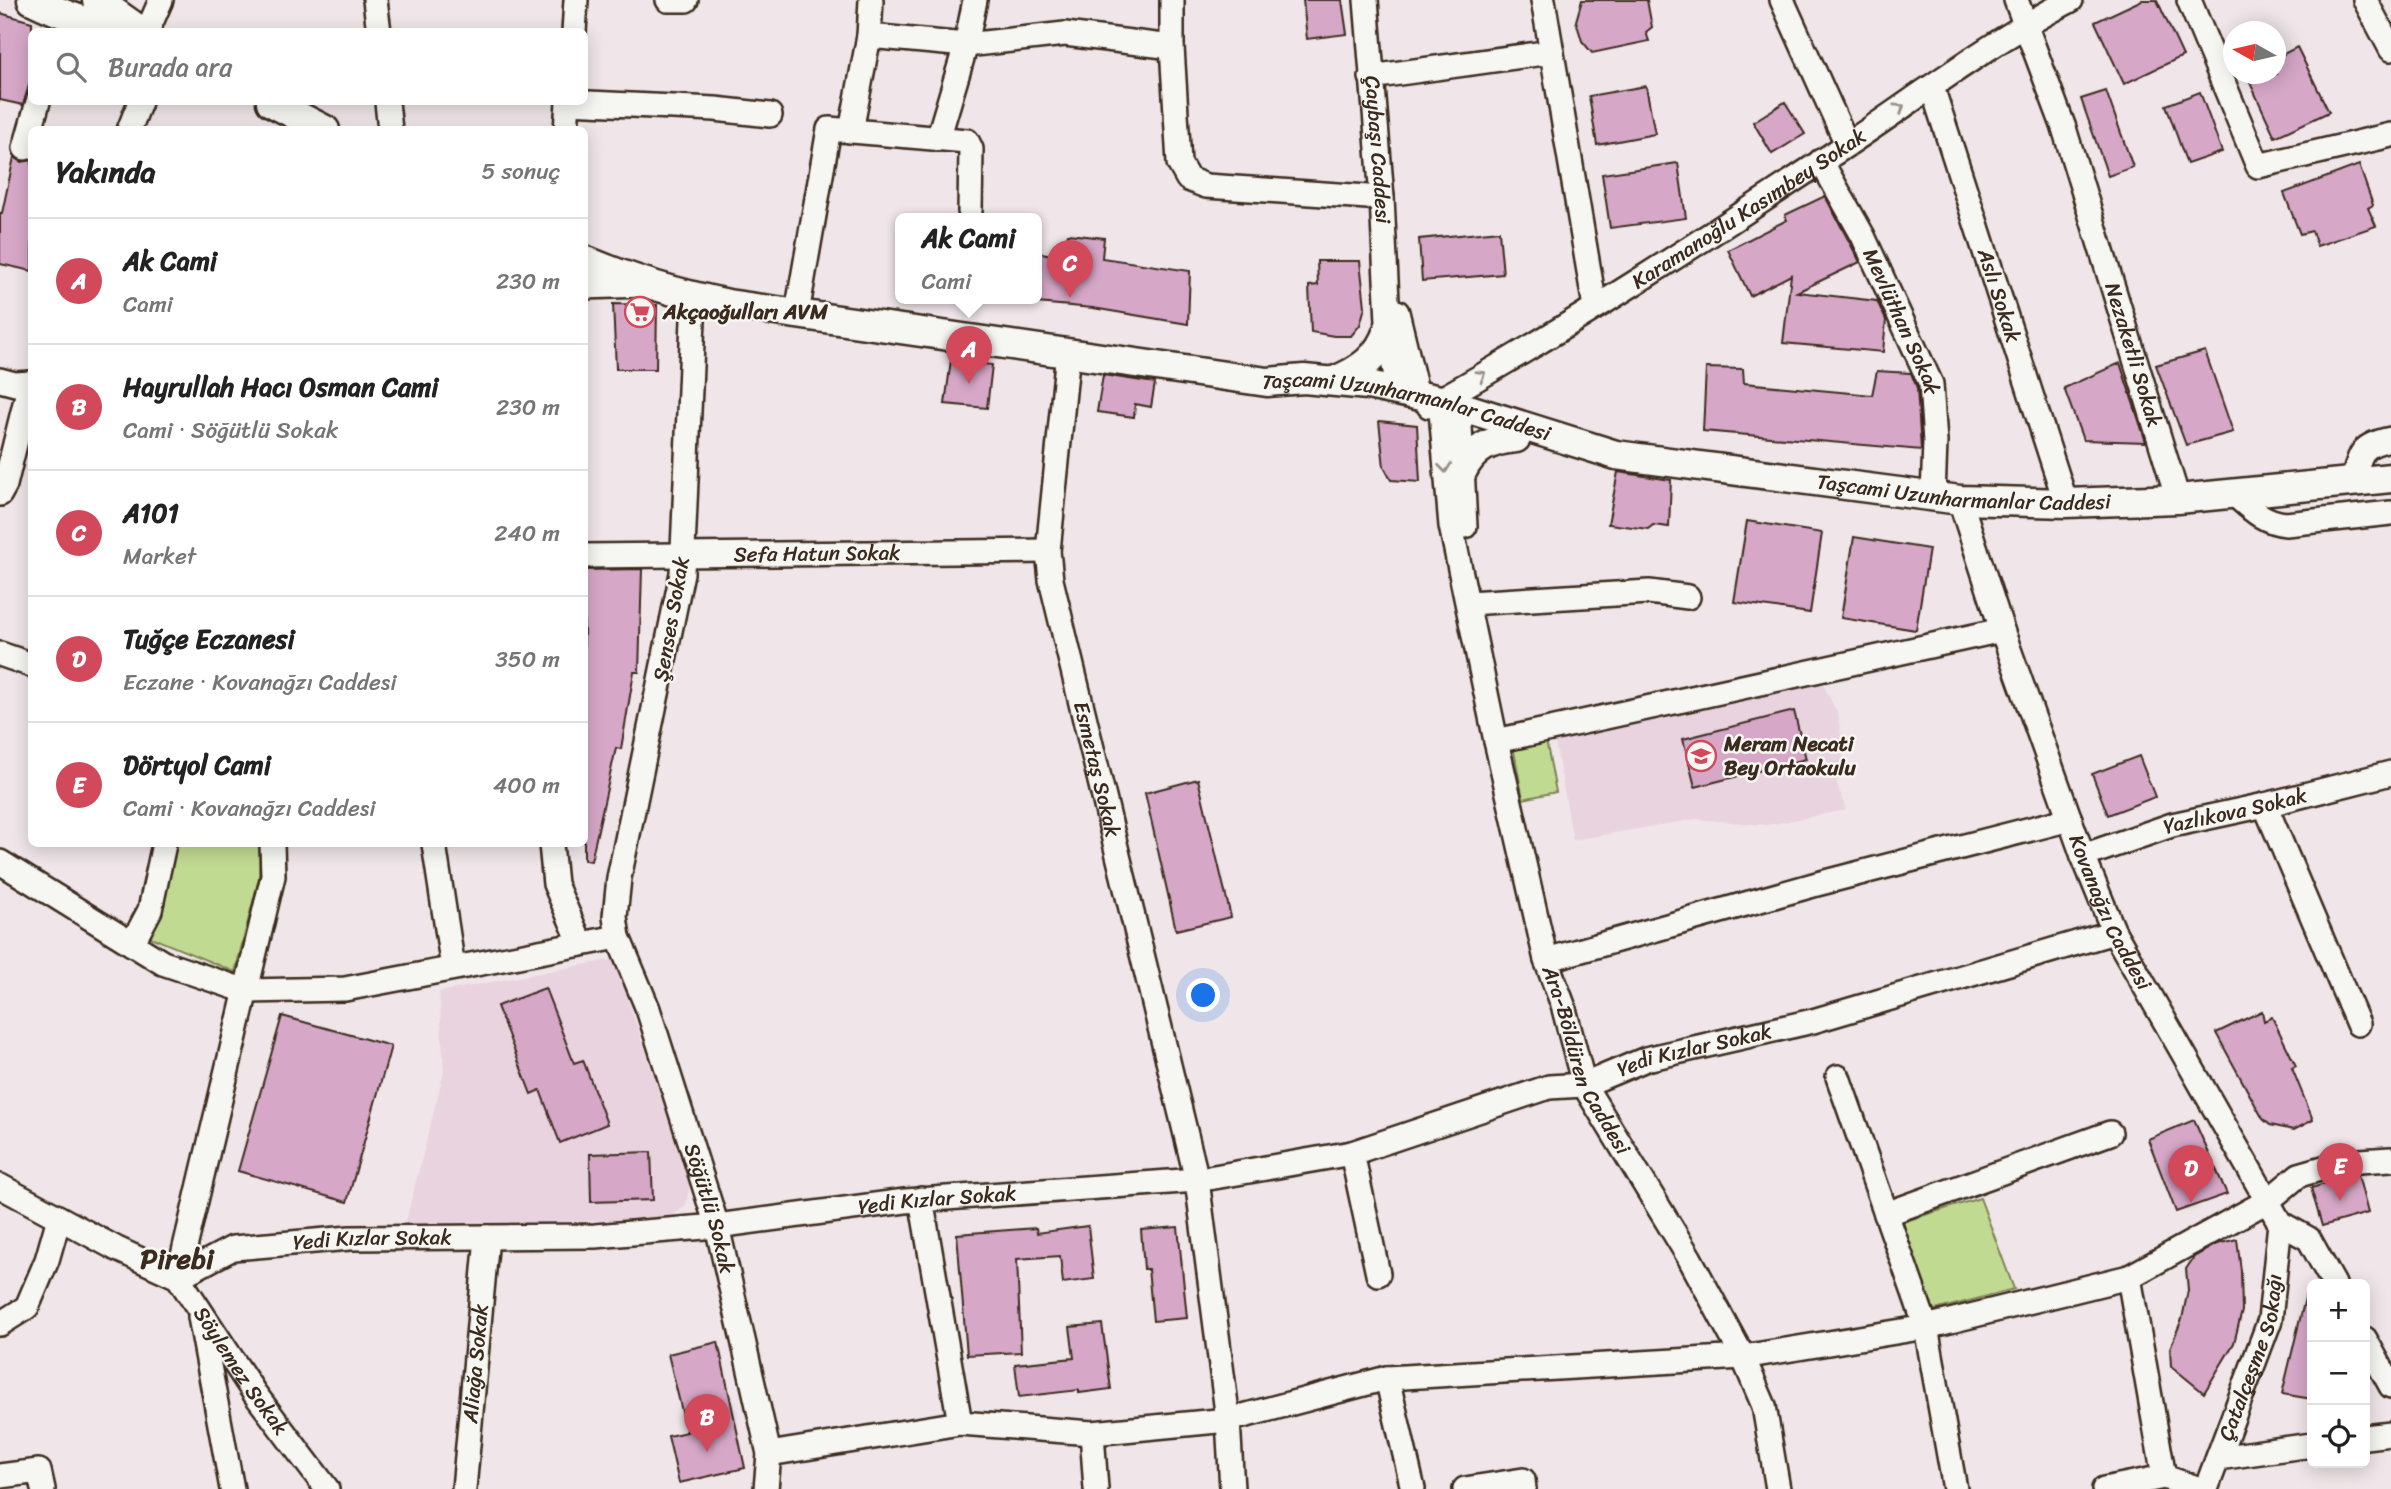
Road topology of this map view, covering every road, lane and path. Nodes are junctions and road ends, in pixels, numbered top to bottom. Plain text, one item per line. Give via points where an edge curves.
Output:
1 (32, 0) edge
2 (97, 0) edge
3 (161, 0) edge
4 (375, 0) edge
5 (576, 0) edge
6 (668, 0) edge
7 (686, 0) edge
8 (871, 0) edge
9 (975, 0) edge
10 (1172, 0) edge
11 (1366, 0) edge
12 (1543, 0) edge
13 (1782, 0) edge
14 (2017, 0) edge
15 (2071, 0) edge
16 (2189, 0) edge
17 (2365, 0) edge
18 (60, 23) edge
19 (2025, 24) junction
20 (110, 28) edge
21 (138, 28) edge
22 (146, 28) edge
23 (378, 28) edge
24 (574, 28) edge
25 (869, 36) junction
26 (967, 45) junction
27 (1172, 47) junction
28 (2391, 49) edge
29 (1552, 52) junction
30 (1371, 77) junction
31 (1932, 87) junction
32 (588, 103) edge
33 (37, 105) edge
34 (139, 105) edge
35 (277, 105) edge
36 (387, 105) edge
37 (568, 105) edge
38 (770, 115) dead end
39 (31, 126) edge
40 (131, 126) edge
41 (317, 126) edge
42 (390, 126) edge
43 (566, 126) edge
44 (851, 131) junction
45 (2391, 135) edge
46 (28, 137) edge
47 (938, 139) junction
48 (1847, 144) junction
49 (25, 148) dead end
50 (1821, 161) junction
51 (1382, 198) junction
52 (970, 211) dead end
53 (588, 261) edge
54 (653, 285) junction
55 (588, 287) edge
56 (694, 297) junction
57 (1389, 301) junction
58 (1595, 307) junction
59 (797, 313) junction
60 (1388, 330) junction
61 (1068, 352) junction
62 (0, 380) edge
63 (1334, 381) junction
64 (1267, 382) junction
65 (28, 383) edge
66 (28, 395) edge
67 (1434, 405) junction
68 (1516, 438) junction
69 (2391, 439) edge
70 (1616, 455) junction
71 (1462, 472) junction
72 (2391, 478) edge
73 (2353, 482) junction
74 (0, 494) edge
75 (2234, 494) junction
76 (1946, 498) junction
77 (2178, 499) junction
78 (2066, 503) junction
79 (2391, 513) edge
80 (1048, 551) junction
81 (684, 553) junction
82 (588, 556) edge
83 (1688, 597) dead end
84 (1468, 603) junction
85 (2002, 630) junction
86 (0, 654) edge
87 (28, 664) edge
88 (1496, 741) junction
89 (2391, 773) edge
90 (2265, 805) junction
91 (2070, 819) junction
92 (163, 847) edge
93 (272, 847) edge
94 (434, 847) edge
95 (551, 847) edge
96 (2083, 856) junction
97 (0, 862) edge
98 (2114, 932) junction
99 (618, 937) junction
100 (132, 944) junction
101 (581, 944) junction
102 (1546, 960) junction
103 (453, 968) junction
104 (246, 991) junction
105 (2358, 1024) dead end
106 (1838, 1077) dead end
107 (1584, 1086) junction
108 (2110, 1133) dead end
109 (1352, 1153) junction
110 (2391, 1159) edge
111 (1197, 1180) junction
112 (0, 1186) edge
113 (921, 1199) junction
114 (2269, 1200) junction
115 (1886, 1214) junction
116 (59, 1218) junction
117 (2280, 1223) junction
118 (717, 1226) junction
119 (487, 1237) junction
120 (1378, 1274) dead end
121 (178, 1277) junction
122 (2129, 1277) junction
123 (2331, 1279) edge
124 (197, 1306) junction
125 (0, 1324) edge
126 (1926, 1327) junction
127 (2367, 1342) edge
128 (1742, 1357) junction
129 (1387, 1378) junction
130 (2391, 1386) edge
131 (1228, 1420) junction
132 (960, 1423) junction
133 (1092, 1433) junction
134 (2391, 1434) edge
135 (2370, 1436) edge
136 (2307, 1446) edge
137 (769, 1454) junction
138 (2218, 1458) junction
139 (0, 1476) edge
140 (2164, 1477) junction
141 (43, 1489) edge
142 (232, 1489) edge
143 (327, 1489) edge
144 (464, 1489) edge
145 (766, 1489) edge
146 (1096, 1489) edge
147 (1232, 1489) edge
148 (1413, 1489) edge
149 (1465, 1489) edge
150 (1524, 1489) edge
151 (1778, 1489) edge
152 (1955, 1489) edge
153 (2104, 1489) edge
154 (2200, 1489) edge
155 (2206, 1489) edge

1 - 18 main road
2 - 21 main road
3 - 22 street
4 - 23 street
5 - 24 street
6 - 7 street
8 - 25 street
9 - 26 street
10 - 27 street
11 - 30 street, Çaybaşı Caddesi
12 - 29 street
13 - 48 street
14 - 19 street, Nezaketli Sokak
15 - 19 street, Karamanoğlu Kasımbey Sokak
16 - 45 street via 2258,166
17 - 28 street
18 - 20 main road
19 - 31 street, Karamanoğlu Kasımbey Sokak
19 - 77 street, Nezaketli Sokak via 2064,128
25 - 26 street
25 - 44 street
26 - 27 street via 1065,34
26 - 47 street
27 - 51 street via 1179,163 1188,179 1206,187
29 - 30 street
29 - 58 street
30 - 51 street, Çaybaşı Caddesi
48 -> 31 street, Karamanoğlu Kasımbey Sokak
31 - 78 street, Aslı Sokak
32 - 38 street
33 - 39 street
34 - 40 street
35 - 41 main road
36 - 42 street
37 - 43 street
44 - 47 street
44 - 59 street via 829,129
46 - 49 street
47 - 52 street via 967,141 971,149
48 - 50 street, Karamanoğlu Kasımbey Sokak
50 - 58 street, Karamanoğlu Kasımbey Sokak
50 - 76 street, Mevlüthan Sokak via 1869,248 1931,384
51 - 57 street, Çaybaşı Caddesi
53 - 54 main road, Taşcami Uzunharmanlar Caddesi
54 - 55 street
54 - 56 main road, Taşcami Uzunharmanlar Caddesi
56 - 59 main road, Taşcami Uzunharmanlar Caddesi
56 - 81 street, Şenses Sokak
57 - 60 street, Çaybaşı Caddesi
57 - 67 street, Çaybaşı Caddesi
67 -> 58 street, Karamanoğlu Kasımbey Sokak
59 - 61 main road, Taşcami Uzunharmanlar Caddesi
60 - 63 main road via 1384,344 1370,361
60 - 67 street, Çaybaşı Caddesi via 1391,356
61 - 64 main road, Taşcami Uzunharmanlar Caddesi
61 - 80 street, Esmetaş Sokak
62 - 65 street
63 - 64 main road, Taşcami Uzunharmanlar Caddesi
63 - 67 main road, Taşcami Uzunharmanlar Caddesi
64 - 67 main road via 1294,392
66 - 74 street
67 - 68 main road
67 - 70 main road, Taşcami Uzunharmanlar Caddesi
67 - 71 street, Ara-Böldüren Caddesi
67 -> 84 street, Ara-Böldüren Caddesi via 1451,526
68 - 70 main road via 1574,454
68 - 71 main road via 1482,447
69 - 73 street via 2363,449
70 - 76 main road, Taşcami Uzunharmanlar Caddesi
71 - 84 street, Ara-Böldüren Caddesi
72 - 73 main road, Taşcami Uzunharmanlar Caddesi
73 - 75 main road, Taşcami Uzunharmanlar Caddesi
75 - 77 main road, Taşcami Uzunharmanlar Caddesi
75 - 79 street via 2271,523
76 - 78 main road, Taşcami Uzunharmanlar Caddesi
76 - 85 street, Kovanağzı Caddesi
77 - 78 main road, Taşcami Uzunharmanlar Caddesi
80 - 81 street, Sefa Hatun Sokak
80 - 111 street, Esmetaş Sokak via 1081,711
81 - 82 street, Sefa Hatun Sokak
81 - 99 street, Şenses Sokak via 619,878
83 - 84 street via 1649,593
84 - 88 street, Ara-Böldüren Caddesi
85 - 88 street
85 - 91 street, Kovanağzı Caddesi
86 - 87 street
88 - 102 street, Ara-Böldüren Caddesi
89 - 90 street, Yazlıkova Sokak
90 - 96 street, Yazlıkova Sokak via 2172,825
90 - 105 street
91 - 96 street, Kovanağzı Caddesi
91 - 102 street
92 - 100 street via 150,910
93 - 104 street via 273,876
94 - 103 street
95 - 101 street via 555,884
96 - 98 street, Kovanağzı Caddesi
97 - 100 street
98 - 107 street, Yedi Kızlar Sokak via 1813,1021 1646,1059
98 - 114 street, Kovanağzı Caddesi
99 - 101 street
99 - 118 street, Söğütlü Sokak via 648,1009
100 - 104 street via 163,964
101 - 103 street
102 - 107 street, Ara-Böldüren Caddesi
103 - 104 street via 345,989
104 - 121 street
106 - 115 street
107 - 109 street, Yedi Kızlar Sokak via 1549,1087
107 - 128 street, Ara-Böldüren Caddesi via 1689,1257
108 - 115 street
109 - 111 street, Yedi Kızlar Sokak
109 - 120 street
110 - 114 street via 2344,1162 2299,1175
111 - 113 street, Yedi Kızlar Sokak
111 - 131 street, Esmetaş Sokak
112 - 116 street
113 - 118 street, Yedi Kızlar Sokak
113 - 132 street
114 - 117 street, Kovanağzı Caddesi
114 - 122 street
115 - 126 street
116 - 121 street
116 - 125 street via 27,1307
117 - 123 street via 2309,1239
117 - 138 street, Çatalçeşme Sokağı via 2270,1320
118 - 119 street, Yedi Kızlar Sokak via 595,1236
118 - 137 street, Söğütlü Sokak
119 - 121 street, Yedi Kızlar Sokak via 350,1238 233,1248
119 - 144 street, Aliağa Sokak
121 - 124 street, Söylemez Sokak
122 - 126 street
122 - 140 street
124 - 142 street
124 - 143 street, Söylemez Sokak via 255,1394
126 - 128 street
126 - 152 street
127 - 130 street
128 - 129 street
128 - 151 street, Ara-Böldüren Caddesi via 1764,1406
129 - 131 street
129 - 148 street
131 - 133 street
131 - 147 street, Esmetaş Sokak
132 - 133 street
132 - 137 street
133 - 146 street
134 - 135 street
136 - 138 street
137 - 145 street, Söğütlü Sokak
138 - 155 street, Çatalçeşme Sokağı
139 - 141 street via 39,1471
140 - 153 street
140 - 154 street
149 - 150 street via 1523,1480

